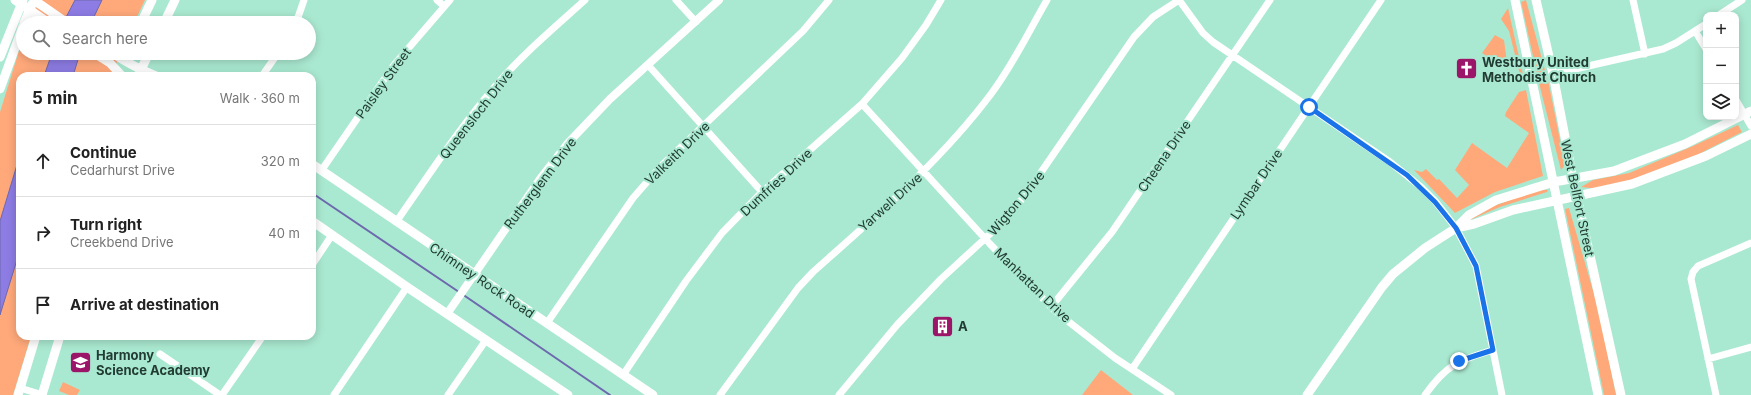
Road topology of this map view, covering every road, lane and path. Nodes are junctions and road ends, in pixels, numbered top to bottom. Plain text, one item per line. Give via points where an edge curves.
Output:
1 (152, 0) edge
2 (175, 0) edge
3 (304, 0) edge
4 (437, 0) edge
5 (450, 0) edge
6 (585, 0) edge
7 (676, 0) edge
8 (719, 0) edge
9 (829, 0) edge
10 (941, 0) edge
11 (1047, 0) edge
12 (1179, 0) edge
13 (1270, 0) edge
14 (1381, 0) edge
15 (1515, 0) edge
16 (1536, 0) edge
17 (1633, 0) edge
18 (1742, 0) edge
19 (20, 1) edge
20 (32, 3) edge
21 (444, 6) junction
22 (1724, 12) edge
23 (27, 16) edge
24 (40, 16) edge
25 (56, 16) edge
26 (144, 16) edge
27 (167, 16) edge
28 (298, 16) edge
29 (696, 22) junction
30 (1703, 26) edge
31 (1695, 31) junction
32 (16, 45) edge
33 (1705, 48) edge
34 (1645, 54) junction
35 (1232, 55) junction
36 (0, 57) edge
37 (105, 60) edge
38 (125, 60) edge
39 (129, 60) edge
40 (146, 60) edge
41 (273, 60) edge
42 (648, 65) junction
43 (117, 72) edge
44 (120, 72) edge
45 (138, 72) edge
46 (140, 72) edge
47 (265, 72) edge
48 (1553, 74) junction
49 (0, 89) edge
50 (1739, 103) edge
51 (862, 104) junction
52 (1309, 107) junction
53 (1748, 113) edge
54 (1751, 126) edge
55 (703, 127) junction
56 (1751, 134) edge
57 (316, 167) edge
58 (322, 171) junction
59 (924, 172) junction
60 (1573, 179) junction
61 (1554, 182) junction
62 (762, 192) junction
63 (1577, 196) junction
64 (1558, 201) junction
65 (396, 222) junction
66 (316, 224) edge
67 (1456, 228) junction
68 (332, 235) junction
69 (985, 239) junction
70 (1751, 243) edge
71 (316, 259) edge
72 (475, 274) junction
73 (407, 287) junction
74 (1051, 307) junction
75 (447, 314) junction
76 (547, 324) junction
77 (35, 340) edge
78 (59, 340) edge
79 (260, 340) edge
80 (486, 340) junction
81 (1751, 347) edge
82 (1493, 350) junction
83 (160, 354) dead end
84 (1708, 359) junction
85 (1132, 369) junction
86 (623, 375) junction
87 (19, 392) edge
88 (562, 393) edge
89 (42, 395) edge
90 (221, 395) edge
91 (334, 395) edge
92 (448, 395) edge
93 (653, 395) edge
94 (720, 395) edge
95 (838, 395) edge
96 (1171, 395) edge
97 (1307, 395) edge
98 (1425, 395) edge
99 (1502, 395) edge
100 (1598, 395) edge
101 (1621, 395) edge
102 (1716, 395) edge

1 - 26 main road
2 - 27 main road
3 - 28 street
4 - 21 street
5 - 21 street, Paisley Street
6 - 65 street, Queensloch Drive via 539,41 497,84
7 - 29 street
8 - 29 street, Rutherglenn Drive
9 - 55 street, Valkeith Drive via 803,31
10 - 51 street, Dumfries Drive via 902,58
11 - 59 street, Yarwell Drive via 1016,56 992,92
12 - 35 street via 1203,33
12 - 69 street, Wigton Drive via 1153,17 1138,32 1041,174
13 - 35 street, Cheena Drive
14 - 52 street, Lymbar Drive
15 - 61 main road, West Bellfort Street
16 - 48 main road, West Bellfort Street
17 - 34 street
18 - 22 street
19 - 20 main road
19 - 36 main road
20 - 23 main road
20 - 24 main road
20 - 25 main road
21 - 58 street, Paisley Street via 394,65
29 - 42 street, Rutherglenn Drive
30 - 31 street
31 - 33 street
31 - 34 street via 1663,49
32 - 49 main road
34 - 48 street
35 - 52 street
35 - 74 street, Cheena Drive via 1112,232
37 - 43 main road
38 - 44 main road
39 - 45 main road
40 - 46 main road
41 - 47 street
42 - 55 street
42 - 72 street, Rutherglenn Drive via 588,122 554,159
48 - 60 main road, West Bellfort Street
50 - 53 street
51 - 59 street, Manhattan Drive
51 - 62 street, Dumfries Drive
52 - 67 street via 1407,175 1435,202
52 - 85 street, Lymbar Drive
53 - 54 street
53 - 60 main road via 1685,144 1614,171
55 - 62 street
55 - 76 street, Valkeith Drive via 660,167 633,198
56 - 63 main road via 1659,175
57 - 58 main road, Chimney Rock Road
58 - 65 main road, Chimney Rock Road
59 - 69 street, Manhattan Drive
59 - 94 street, Yarwell Drive via 798,288
60 - 61 main road
60 - 63 main road, West Bellfort Street
61 - 64 main road, West Bellfort Street
61 - 67 main road via 1496,200 1469,215
62 - 86 street, Dumfries Drive via 707,252
63 - 64 main road
63 - 101 main road, West Bellfort Street
64 - 67 main road via 1513,210
64 - 100 main road, West Bellfort Street
65 - 72 main road, Chimney Rock Road
66 - 68 main road
67 - 82 street via 1476,266
67 - 97 main road via 1425,248 1393,274
68 - 71 street
68 - 73 main road
69 - 74 street, Manhattan Drive
69 - 95 street, Wigton Drive via 941,279 897,325
70 - 84 street via 1698,266 1693,272 1691,279
72 - 75 street, Rutherglenn Drive
72 - 76 main road, Chimney Rock Road
73 - 75 main road
73 - 91 street
74 - 85 street, Manhattan Drive
75 - 80 main road
76 - 86 main road, Chimney Rock Road
77 - 87 main road
78 - 89 main road
79 - 90 street
80 - 88 main road
80 - 92 street
81 - 84 street
82 - 98 street via 1469,357 1451,366 1441,374
82 - 99 street
83 - 90 street
84 - 102 street
85 - 96 street, Manhattan Drive
86 - 93 main road, Chimney Rock Road
87 - 89 street

